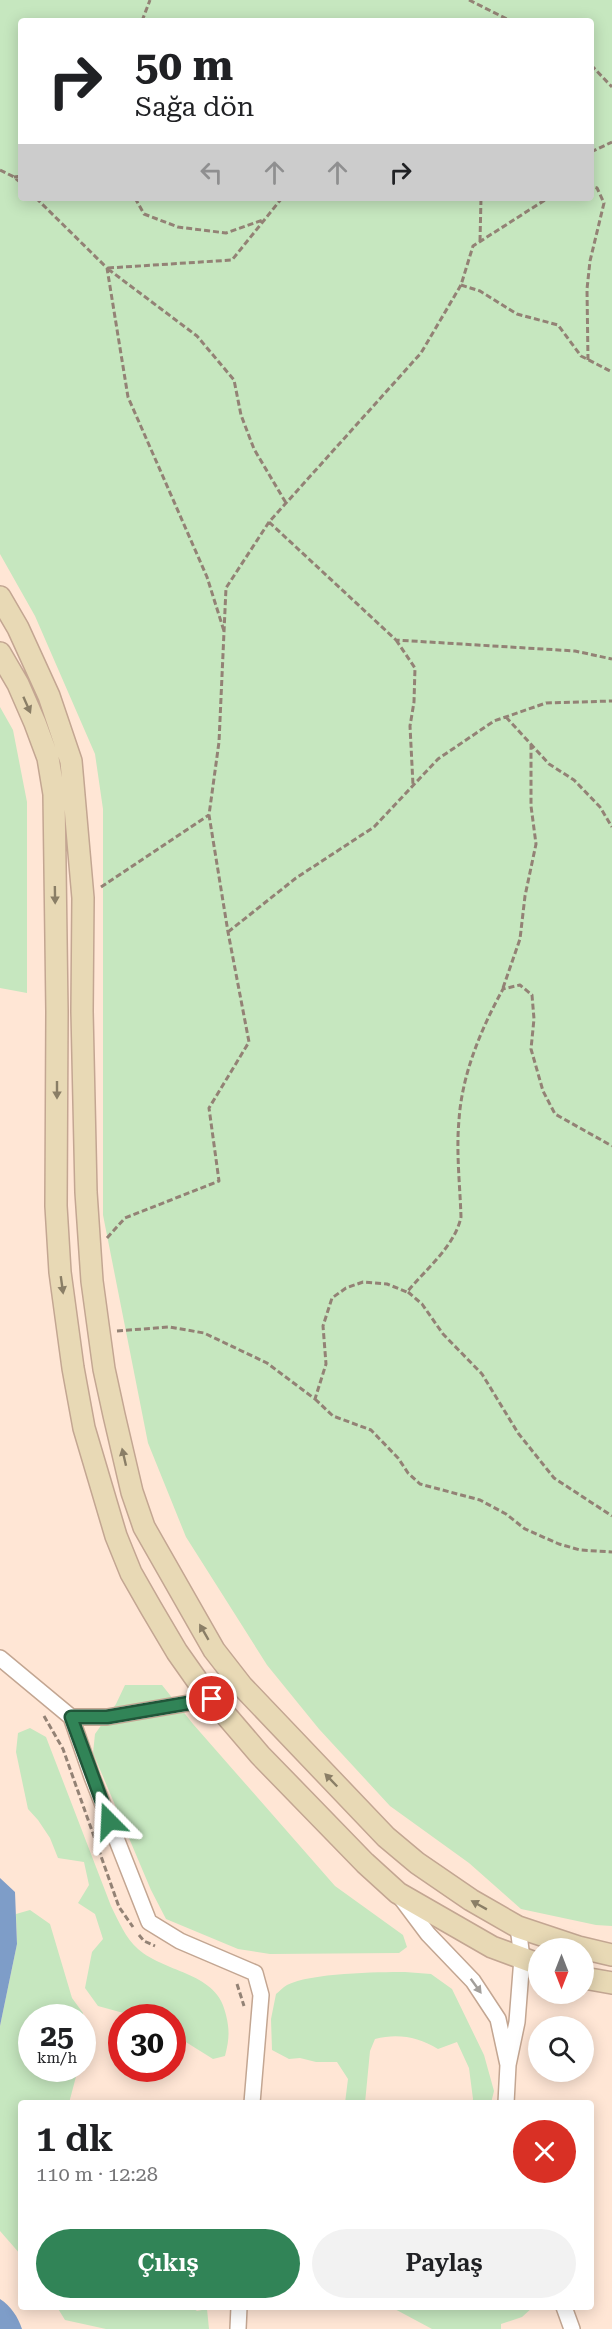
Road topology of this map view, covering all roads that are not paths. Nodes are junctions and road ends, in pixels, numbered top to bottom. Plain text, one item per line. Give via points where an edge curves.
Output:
1 (0, 597) edge
2 (0, 653) edge
3 (0, 1658) edge
4 (212, 1699) junction
5 (71, 1717) junction
6 (398, 1893) junction
7 (518, 1927) junction
8 (528, 1955) edge
9 (612, 1955) edge
10 (528, 1960) edge
11 (528, 1970) edge
12 (594, 1980) edge
13 (612, 1983) edge
14 (508, 2065) junction
15 (252, 2100) edge
16 (506, 2100) edge
17 (239, 2310) edge
18 (565, 2310) edge
19 (238, 2329) edge
20 (572, 2329) edge

7 -> 1 main road via 471,1900 386,1837 242,1686 214,1650 144,1527 132,1492 107,1380 90,1257 82,1033 83,898 71,761 49,696
2 -> 4 main road via 35,723 48,758 54,794 56,1206 60,1272 84,1428 131,1573 177,1652
3 - 5 street
4 - 5 street via 107,1717
4 - 6 main road via 260,1755
5 - 15 street via 149,1922 180,1941 255,1973 261,1995
6 - 10 main road via 492,1947
6 -> 14 street via 428,1934 473,1981 498,2019
7 - 8 street
7 - 9 main road
11 - 14 street
12 - 13 main road
14 - 16 street
17 - 19 street
18 - 20 street

